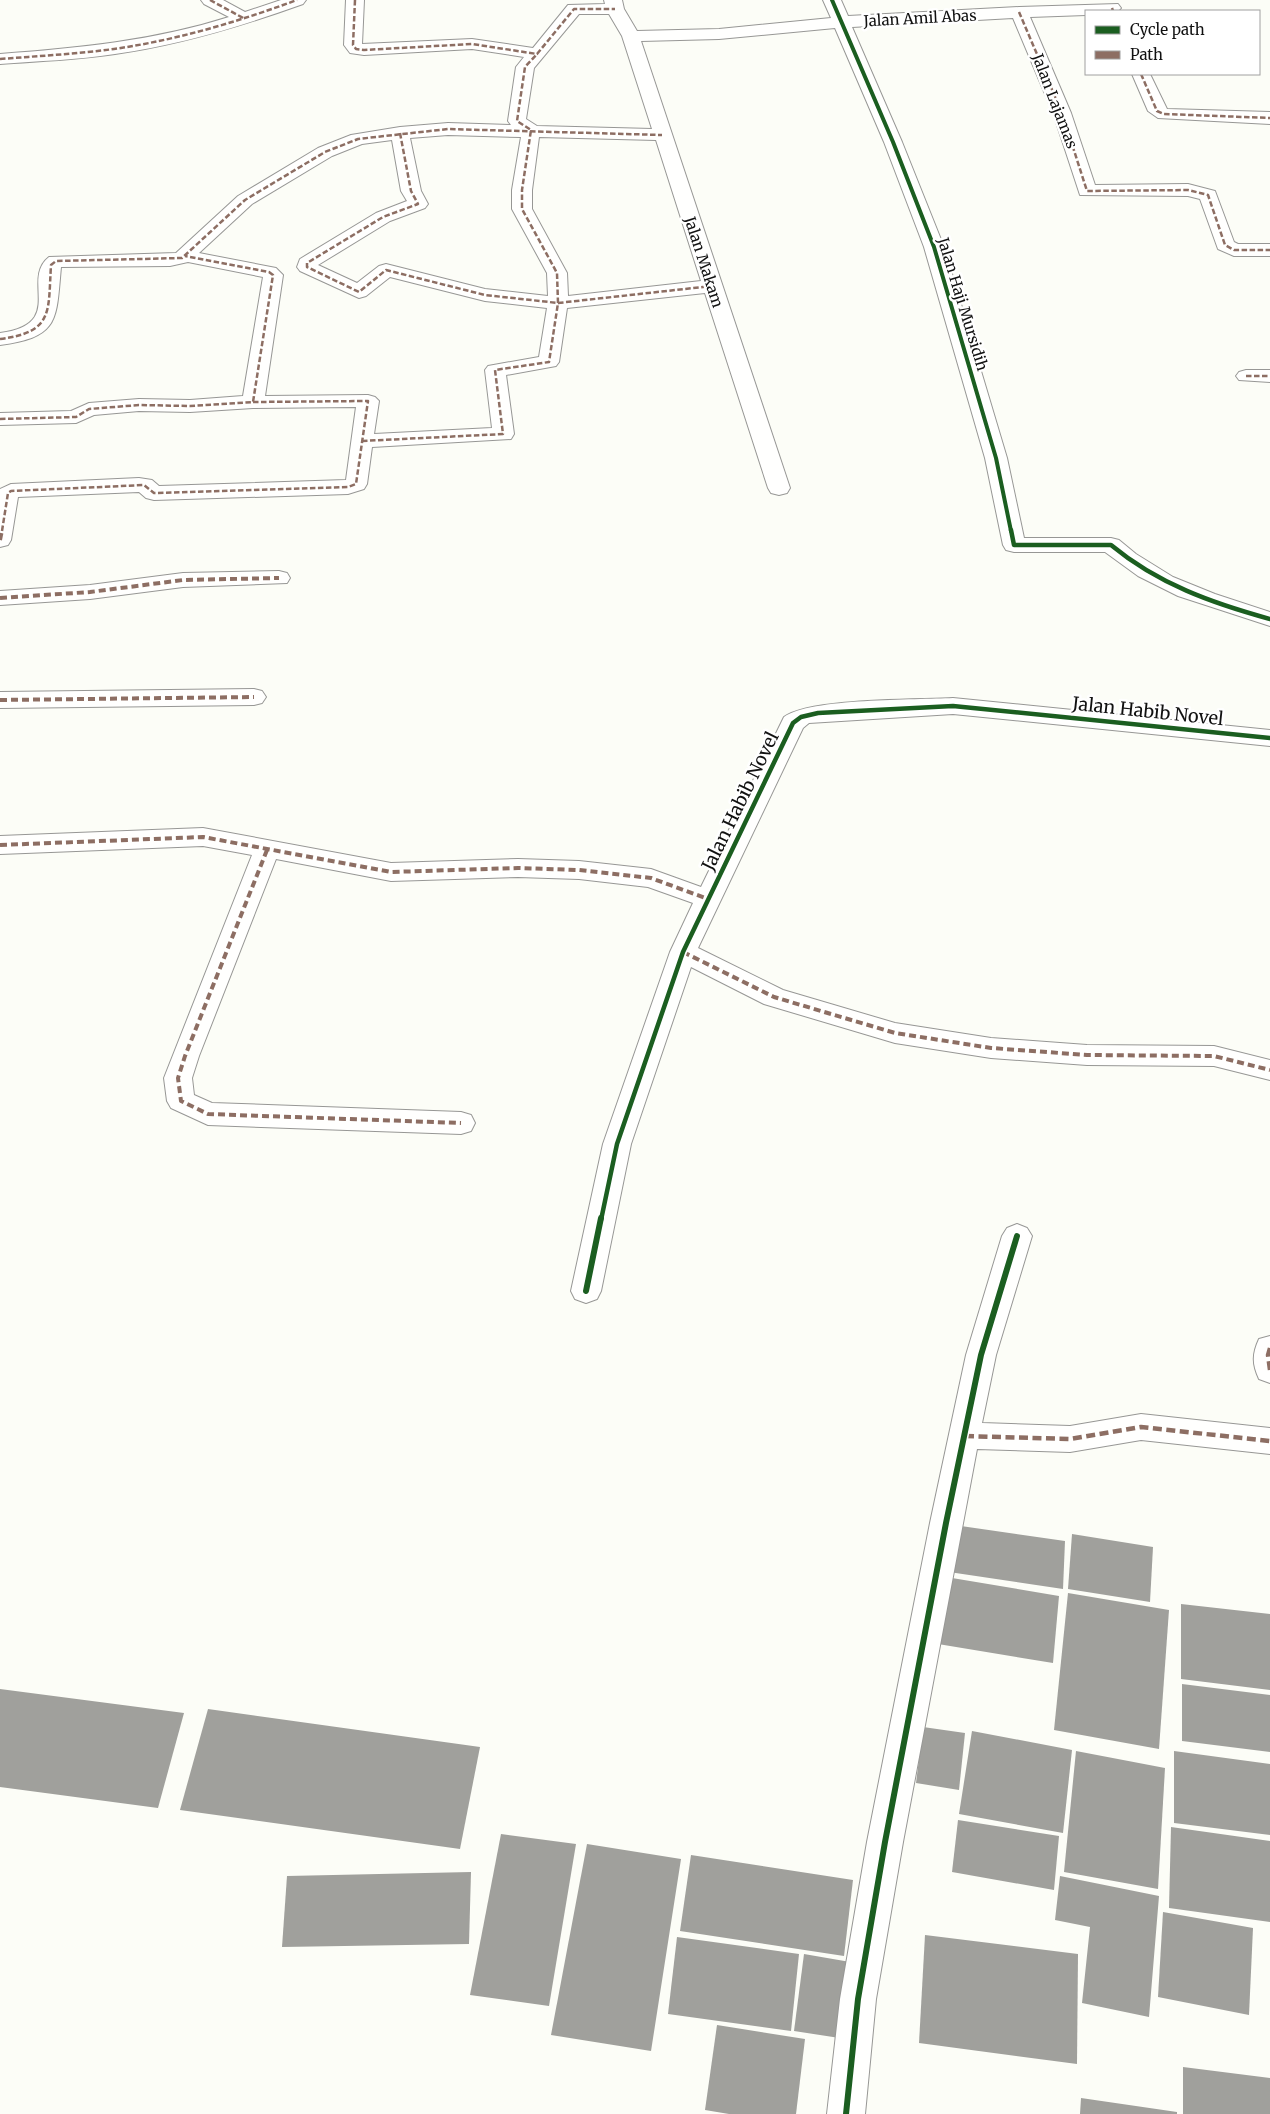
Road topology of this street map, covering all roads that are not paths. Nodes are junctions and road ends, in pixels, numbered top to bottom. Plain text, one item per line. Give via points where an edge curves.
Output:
1 (210, 0) edge
2 (297, 0) edge
3 (355, 0) edge
4 (832, 0) edge
5 (614, 4) edge
6 (1112, 6) edge
7 (1019, 12) junction
8 (245, 19) junction
9 (840, 22) junction
10 (631, 36) junction
11 (537, 54) junction
12 (0, 59) edge
13 (1141, 75) edge
14 (1270, 118) edge
15 (530, 130) junction
16 (400, 133) junction
17 (662, 135) junction
18 (1270, 250) edge
19 (185, 256) junction
20 (712, 286) junction
21 (558, 303) junction
22 (0, 339) edge
23 (1246, 376) dead end
24 (1270, 376) edge
25 (253, 402) junction
26 (0, 419) edge
27 (362, 441) junction
28 (779, 488) dead end
29 (1, 526) edge
30 (280, 578) dead end
31 (0, 598) edge
32 (1270, 619) edge
33 (254, 697) dead end
34 (0, 700) edge
35 (1270, 738) edge
36 (0, 845) edge
37 (267, 850) junction
38 (708, 898) junction
39 (683, 952) junction
40 (1270, 1070) edge
41 (461, 1123) dead end
42 (1017, 1236) dead end
43 (586, 1291) dead end
44 (1270, 1348) edge
45 (1270, 1370) edge
46 (965, 1436) junction
47 (1270, 1441) edge
48 (846, 2114) edge

1 - 8 street
2 - 8 street
3 - 11 street via 353,44 356,49 472,44
4 - 9 street, Jalan Haji Mursidih
5 - 10 street, Jalan Makam
5 - 11 street via 574,9
6 - 7 street, Jalan Amil Abas
7 - 9 street, Jalan Amil Abas
7 - 18 street, Jalan Lajamas via 1062,113 1087,191 1188,190 1208,196 1225,245 1234,250
8 - 12 street via 113,49
9 - 10 street, Jalan Amil Abas via 719,34
9 - 32 street, Jalan Haji Mursidih via 893,142 934,247 996,458 1014,545 1111,545 1130,563 1165,581 1231,609
10 - 17 street, Jalan Makam
11 - 15 street via 525,66 517,121
13 - 14 street via 1157,111 1164,114
15 - 16 street via 448,129
15 - 17 street
15 - 21 street via 522,209 557,273
16 - 19 street via 335,146 245,200
16 - 21 street via 411,191 418,204 382,216 307,263 307,267 359,292 386,270 485,295
17 - 20 street, Jalan Makam
19 - 22 street via 170,260 56,261 51,265 46,319 27,334
19 - 25 street via 273,275
20 - 21 street
20 - 28 street, Jalan Makam
21 - 27 street via 549,362 495,370 503,434
23 - 24 street
25 - 26 street via 140,405 89,409 76,417
25 - 27 street via 368,401
27 - 29 street via 357,482 348,487 154,493 144,485 18,490 8,493
30 - 31 street via 183,580 90,592
33 - 34 street
35 - 38 street, Jalan Habib Novel via 953,706 818,713 801,717 792,723
36 - 37 street via 203,837
37 - 38 street via 391,872 518,868 579,870 651,878
37 - 41 street via 185,1056 178,1078 181,1101 208,1114
38 - 39 street, Jalan Habib Novel
39 - 40 street via 774,997 895,1033 991,1048 1087,1055 1214,1056
39 - 43 street, Jalan Habib Novel via 617,1144
42 - 46 street via 981,1355
44 - 45 street
46 - 47 street via 1070,1439 1141,1427
46 - 48 street via 885,1842 858,1999

